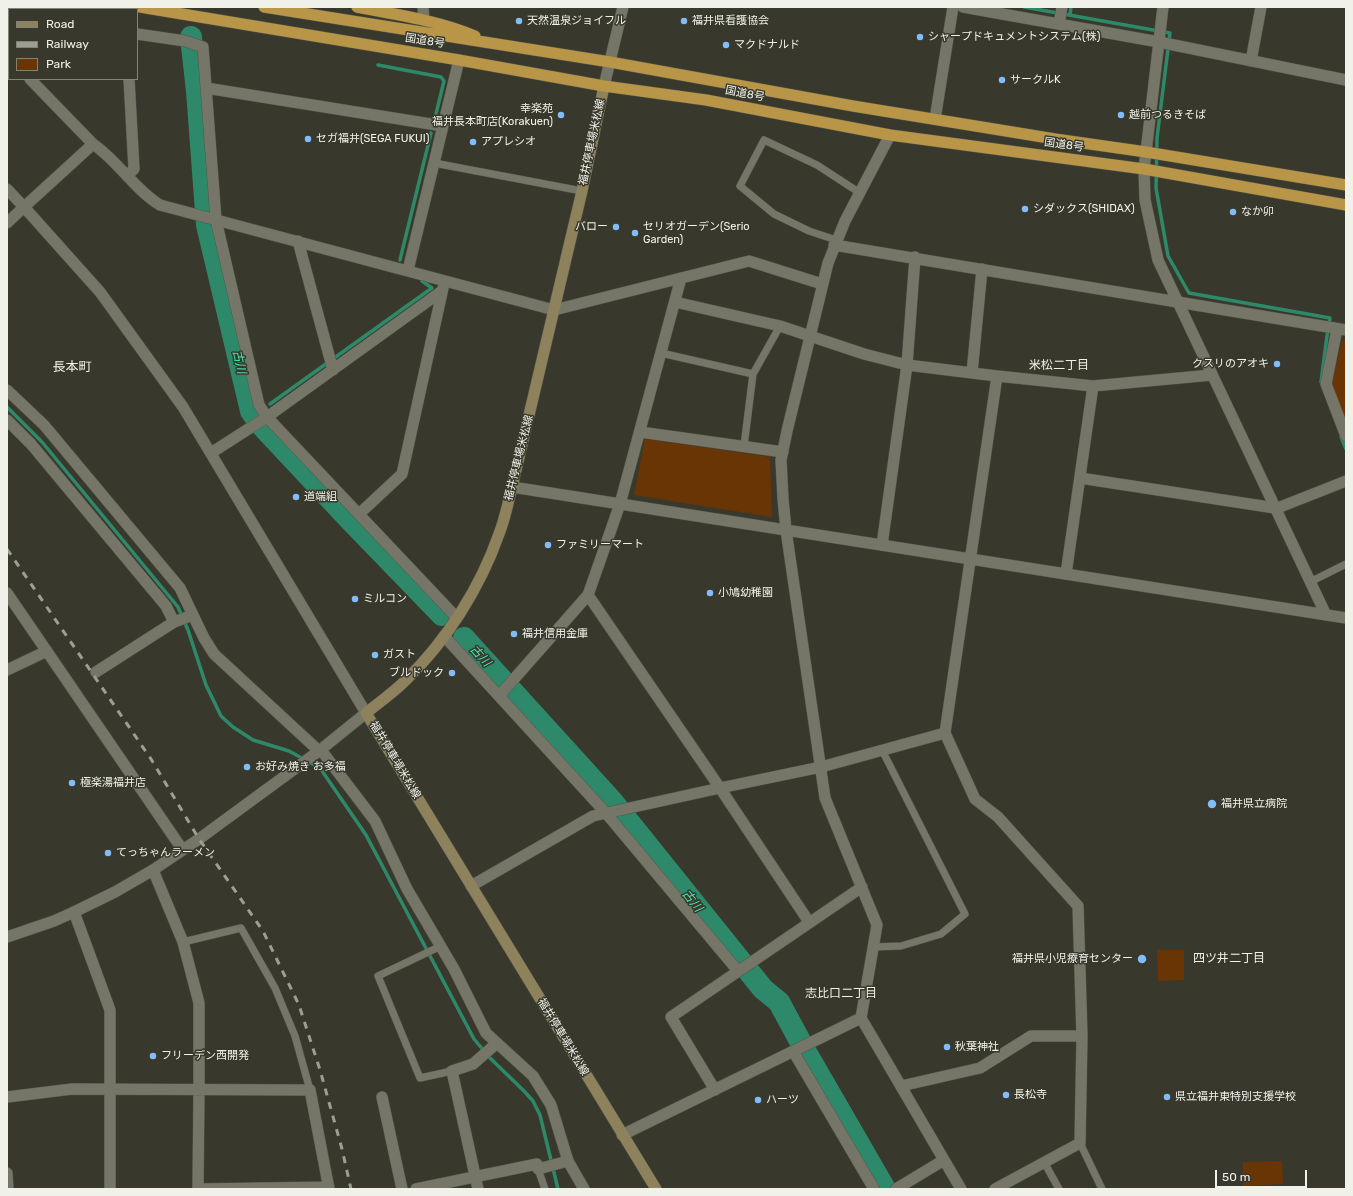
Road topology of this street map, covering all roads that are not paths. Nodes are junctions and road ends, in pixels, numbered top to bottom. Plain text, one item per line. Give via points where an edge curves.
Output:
1 (140, 7) edge
2 (264, 7) edge
3 (357, 7) edge
4 (423, 7) edge
5 (623, 7) edge
6 (953, 7) edge
7 (963, 7) edge
8 (1062, 7) edge
9 (1163, 7) edge
10 (1262, 7) edge
11 (424, 20) junction
12 (1059, 24) junction
13 (138, 34) edge
14 (1159, 42) junction
15 (489, 43) junction
16 (459, 60) junction
17 (1251, 61) junction
18 (610, 62) junction
19 (31, 80) edge
20 (129, 80) edge
21 (1346, 80) edge
22 (604, 86) junction
23 (206, 88) junction
24 (935, 119) junction
25 (443, 126) junction
26 (890, 135) junction
27 (93, 144) junction
28 (1146, 152) junction
29 (434, 163) junction
30 (1144, 169) junction
31 (127, 176) junction
32 (1346, 185) edge
33 (7, 189) edge
34 (582, 191) junction
35 (860, 193) junction
36 (1346, 205) edge
37 (24, 207) junction
38 (216, 220) junction
39 (7, 223) edge
40 (298, 241) junction
41 (835, 243) junction
42 (915, 257) junction
43 (982, 269) junction
44 (408, 270) junction
45 (681, 278) junction
46 (445, 280) junction
47 (822, 284) junction
48 (442, 291) junction
49 (675, 302) junction
50 (1178, 302) junction
51 (554, 310) junction
52 (780, 326) junction
53 (1341, 330) edge
54 (810, 337) junction
55 (661, 353) junction
56 (907, 365) junction
57 (333, 370) junction
58 (972, 373) junction
59 (753, 374) junction
60 (1212, 374) junction
61 (997, 376) junction
62 (1093, 386) junction
63 (7, 390) edge
64 (267, 417) junction
65 (7, 420) edge
66 (640, 432) junction
67 (1346, 436) edge
68 (744, 446) junction
69 (783, 452) junction
70 (211, 453) junction
71 (1080, 478) junction
72 (1346, 481) edge
73 (512, 487) junction
74 (620, 504) junction
75 (1275, 508) junction
76 (359, 514) junction
77 (786, 530) junction
78 (882, 545) junction
79 (970, 558) junction
80 (1346, 564) edge
81 (1066, 574) junction
82 (1310, 582) junction
83 (7, 593) edge
84 (588, 596) junction
85 (193, 615) junction
86 (1326, 615) junction
87 (457, 618) junction
88 (1346, 618) edge
89 (174, 622) junction
90 (444, 636) junction
91 (47, 651) junction
92 (7, 670) edge
93 (96, 672) dead end
94 (499, 696) junction
95 (366, 713) junction
96 (945, 733) junction
97 (882, 750) junction
98 (320, 751) junction
99 (821, 767) junction
100 (720, 788) junction
101 (605, 812) junction
102 (182, 849) junction
103 (153, 870) junction
104 (471, 886) junction
105 (862, 887) junction
106 (74, 912) junction
107 (809, 922) junction
108 (7, 937) edge
109 (183, 942) junction
110 (441, 946) junction
111 (873, 947) junction
112 (738, 971) junction
113 (861, 1018) junction
114 (1082, 1036) junction
115 (496, 1042) junction
116 (793, 1052) junction
117 (452, 1071) junction
118 (901, 1086) junction
119 (111, 1089) junction
120 (199, 1090) junction
121 (310, 1090) junction
122 (715, 1090) junction
123 (7, 1097) edge
124 (382, 1097) dead end
125 (622, 1135) junction
126 (1080, 1143) junction
127 (944, 1160) junction
128 (568, 1161) junction
129 (1044, 1162) junction
130 (538, 1169) junction
131 (7, 1173) edge
132 (476, 1177) junction
133 (329, 1188) edge
134 (8, 1189) edge
135 (110, 1189) edge
136 (198, 1189) edge
137 (402, 1189) edge
138 (416, 1189) edge
139 (478, 1189) edge
140 (545, 1189) edge
141 (584, 1189) edge
142 (656, 1189) edge
143 (874, 1189) edge
144 (896, 1189) edge
145 (961, 1189) edge
146 (996, 1189) edge
147 (1059, 1189) edge
148 (1102, 1189) edge

1 - 16 highway, 国道8号
2 - 15 highway, 国道8号
3 - 11 highway
4 - 11 street
5 - 18 street
6 - 24 street
7 - 12 street
8 - 12 street
9 - 14 street
10 - 17 street
11 - 15 highway
12 - 14 street
13 - 23 street via 185,41 203,47
14 - 17 street
14 - 28 street
15 - 18 highway, 国道8号
16 - 22 highway, 国道8号
16 - 25 street
17 - 21 street
18 - 22 street
18 - 24 highway, 国道8号
19 - 27 street
20 - 31 street via 134,169
22 - 26 highway, 国道8号 via 706,100
22 - 34 main road, 福井停車場米松線
23 - 25 street
23 - 38 street
24 - 28 highway, 国道8号
25 - 29 street
26 - 30 highway, 国道8号
26 - 35 street
27 - 31 street via 105,152
27 - 37 street
28 - 30 street
28 - 32 highway, 国道8号
29 - 34 lane
29 - 44 street
30 - 36 highway, 国道8号
30 - 50 street via 1145,200 1158,260
31 - 38 street via 148,198 160,205
33 - 37 street
34 - 51 main road, 福井停車場米松線
35 - 41 street
35 - 41 lane via 817,165 764,140 740,186 774,214
37 - 39 street
37 - 70 street via 100,292 182,407
38 - 40 street
38 - 64 street via 259,405
40 - 44 street
40 - 57 street
41 - 42 street
41 - 47 street
42 - 43 street
42 - 56 street
43 - 50 street
43 - 58 street
44 - 46 street
45 - 47 street via 749,261
45 - 49 street
45 - 51 street
46 - 48 street
46 - 51 street
47 - 54 street
48 - 57 street
48 - 76 street via 402,474
49 - 52 street
49 - 55 street
50 - 53 street
50 - 60 street
51 - 73 main road, 福井停車場米松線
52 - 54 street
52 - 59 lane
53 - 67 street via 1326,384
54 - 56 street
54 - 69 street
55 - 59 lane
55 - 66 street
56 - 58 street
56 - 78 street
57 - 64 street
58 - 61 street
59 - 68 lane
60 - 62 street
60 - 75 street
61 - 62 street
61 - 79 street
62 - 71 street
63 - 85 street via 44,425 180,588
64 - 70 street
64 - 76 street
65 - 89 street via 31,444 166,606
66 - 68 street
66 - 74 street
68 - 69 street
69 - 77 street via 781,460
70 - 95 street
71 - 75 street
71 - 81 street
72 - 75 street
73 - 74 street
73 - 87 main road, 福井停車場米松線 via 500,533 491,555
74 - 77 street
74 - 84 street
75 - 82 street
76 - 87 street
77 - 78 street
77 - 99 street
78 - 79 street
79 - 81 street
79 - 96 street
80 - 82 lane
81 - 86 street
82 - 86 street
83 - 91 street
84 - 94 street
84 - 100 street
85 - 89 street
85 - 98 street via 214,654
86 - 88 street
87 - 90 main road, 福井停車場米松線
89 - 93 street
90 - 94 street
90 - 95 main road, 福井停車場米松線 via 406,680
91 - 92 street
91 - 102 street
94 - 101 street
95 - 98 street
95 - 104 main road, 福井停車場米松線
96 - 97 street
96 - 114 street via 975,799 998,817 1078,906
97 - 99 street
97 - 111 lane via 965,914 941,934 901,946
98 - 102 street
98 - 110 street via 375,821 407,889
99 - 100 street
99 - 105 street via 825,798
100 - 101 street
100 - 107 street
101 - 104 street via 593,816
101 - 112 street
102 - 103 street
103 - 106 street
103 - 109 street
104 - 125 main road, 福井停車場米松線
105 - 107 street
105 - 111 street via 877,925
106 - 108 street
106 - 119 street via 110,1010
107 - 112 street
109 - 120 street via 199,1003
109 - 121 lane via 241,928 275,988 295,1036
110 - 115 street via 486,1033
110 - 117 lane via 378,976 420,1078
111 - 113 street
112 - 122 street via 671,1017
113 - 116 street
113 - 118 street
114 - 118 street via 1031,1036 980,1068
114 - 126 street
115 - 117 street via 473,1064
115 - 128 street via 533,1076 544,1094 551,1106
116 - 122 street
116 - 143 street
117 - 132 street
118 - 127 street
119 - 120 street
119 - 123 street via 72,1089
119 - 135 street
120 - 121 street
120 - 136 street
121 - 133 street
122 - 125 street
124 - 137 street
125 - 142 main road, 福井停車場米松線
126 - 129 street
126 - 148 lane
127 - 144 street
127 - 145 street
128 - 130 street
128 - 141 street
129 - 146 street
129 - 147 lane
130 - 132 street via 537,1164
130 - 140 lane
131 - 134 street
132 - 138 street
132 - 139 street
133 - 136 street

